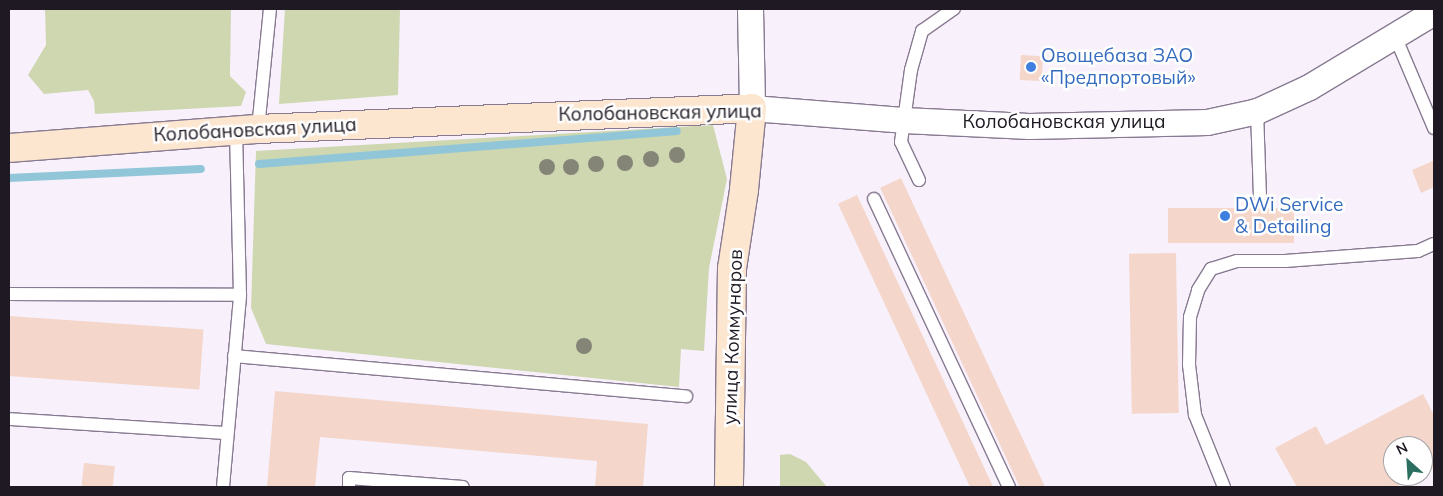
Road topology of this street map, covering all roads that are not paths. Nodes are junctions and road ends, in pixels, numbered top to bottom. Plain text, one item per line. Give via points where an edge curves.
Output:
1 (270, 9) edge
2 (750, 9) edge
3 (954, 9) edge
4 (1434, 12) edge
5 (1395, 36) junction
6 (752, 108) junction
7 (1258, 111) junction
8 (903, 120) junction
9 (1434, 127) edge
10 (247, 130) junction
11 (9, 148) edge
12 (918, 180) dead end
13 (1260, 196) dead end
14 (874, 199) dead end
15 (1434, 244) edge
16 (9, 294) edge
17 (240, 295) junction
18 (234, 356) junction
19 (686, 396) dead end
20 (9, 418) edge
21 (227, 433) junction
22 (223, 487) edge
23 (349, 487) edge
24 (463, 487) edge
25 (728, 487) edge
26 (1009, 487) edge
27 (1224, 487) edge

1 - 10 lane
2 - 6 street, улица Коммунаров
3 - 8 lane via 922,30 911,70
4 - 5 street, Колобановская улица
5 - 7 street, Колобановская улица via 1309,87
5 - 9 lane
6 - 8 street, Колобановская улица
6 - 10 street, Колобановская улица
6 - 25 street, улица Коммунаров via 732,268
7 - 8 street, Колобановская улица via 1207,122 1029,126
7 - 13 lane
8 - 12 lane via 901,142
10 - 11 street, Колобановская улица
10 - 17 lane
14 - 26 lane
15 - 27 lane via 1418,251 1285,261 1237,261 1211,269 1198,290 1190,317 1190,365 1195,415
16 - 17 lane
17 - 18 lane
18 - 19 lane
18 - 21 lane
20 - 21 lane
21 - 22 lane
23 - 24 lane via 349,478

